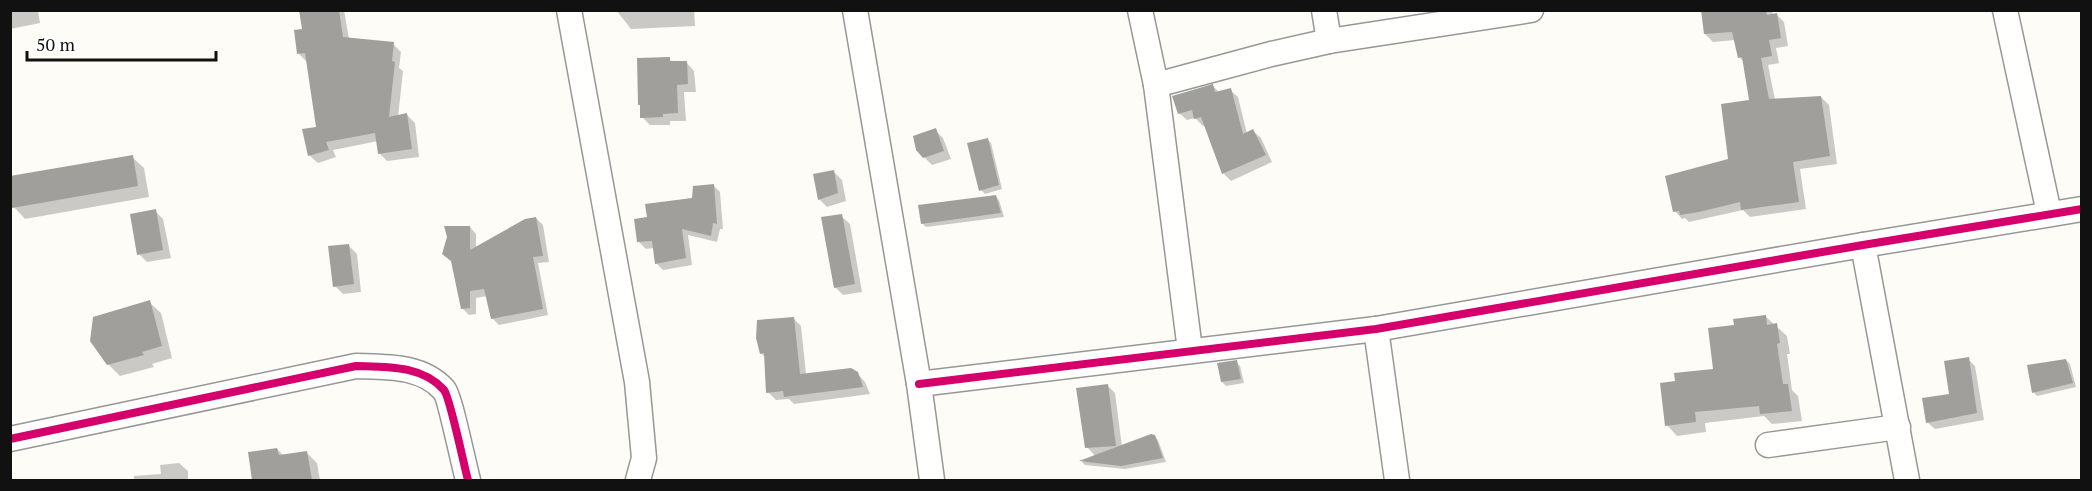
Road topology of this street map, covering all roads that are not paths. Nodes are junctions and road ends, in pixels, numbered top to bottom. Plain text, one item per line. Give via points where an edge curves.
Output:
1 (569, 10) edge
2 (855, 10) edge
3 (1140, 10) edge
4 (1324, 10) edge
5 (1531, 10) edge
6 (2005, 10) edge
7 (1329, 41) junction
8 (1156, 85) junction
9 (2082, 209) edge
10 (2049, 213) junction
11 (1863, 244) junction
12 (1376, 329) junction
13 (1190, 350) junction
14 (919, 384) junction
15 (1898, 428) junction
16 (10, 439) edge
17 (1768, 445) dead end
18 (468, 480) edge
19 (638, 480) edge
20 (932, 480) edge
21 (1397, 480) edge
22 (1907, 480) edge

1 - 19 street via 637,382 644,458
2 - 14 street
3 - 8 street
4 - 7 street
5 - 7 street
6 - 10 street
7 - 8 street
8 - 13 street
9 - 10 street
10 - 11 street
11 - 12 street
11 - 15 street
12 - 13 street
12 - 21 street
13 - 14 street
14 - 20 street
15 - 17 street
15 - 22 street
16 - 18 street via 356,366 398,368 423,374 445,391

